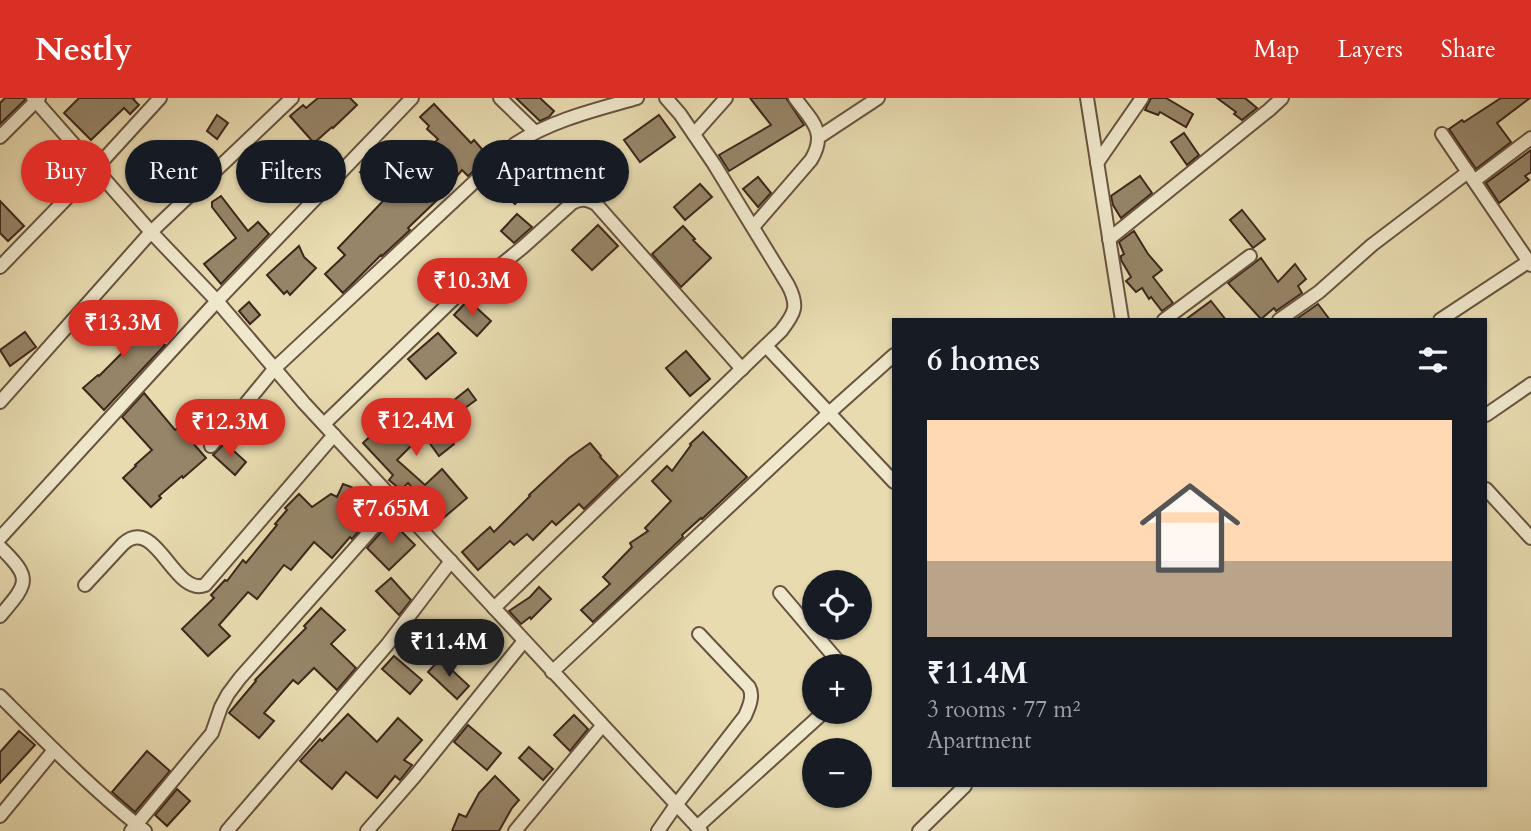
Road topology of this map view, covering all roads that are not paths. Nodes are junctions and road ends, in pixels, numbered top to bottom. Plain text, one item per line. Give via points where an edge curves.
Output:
1 (160, 98) edge
2 (292, 98) edge
3 (412, 98) edge
4 (500, 98) edge
5 (637, 98) edge
6 (666, 98) edge
7 (726, 98) edge
8 (795, 98) edge
9 (878, 98) edge
10 (1087, 98) edge
11 (1142, 98) edge
12 (1282, 98) edge
13 (36, 99) edge
14 (534, 131) junction
15 (694, 134) junction
16 (1442, 134) dead end
17 (819, 137) junction
18 (0, 138) edge
19 (1531, 138) edge
20 (71, 140) edge
21 (111, 152) edge
22 (1097, 163) junction
23 (1471, 176) junction
24 (111, 187) edge
25 (62, 203) edge
26 (753, 228) junction
27 (151, 232) junction
28 (1109, 239) junction
29 (1250, 256) dead end
30 (1530, 262) edge
31 (0, 267) edge
32 (218, 301) junction
33 (1122, 318) edge
34 (1167, 318) edge
35 (1282, 318) edge
36 (1443, 318) edge
37 (766, 346) junction
38 (892, 357) edge
39 (275, 368) junction
40 (742, 369) junction
41 (1531, 384) edge
42 (0, 402) edge
43 (829, 413) junction
44 (1487, 414) edge
45 (324, 424) junction
46 (334, 435) junction
47 (211, 446) dead end
48 (892, 480) edge
49 (1487, 490) edge
50 (396, 502) junction
51 (0, 538) edge
52 (1531, 538) edge
53 (0, 547) edge
54 (451, 561) junction
55 (85, 585) dead end
56 (779, 593) dead end
57 (494, 608) junction
58 (0, 616) edge
59 (699, 634) dead end
60 (524, 641) junction
61 (832, 654) edge
62 (552, 672) junction
63 (0, 696) edge
64 (811, 724) edge
65 (602, 726) junction
66 (54, 750) junction
67 (964, 787) edge
68 (676, 805) junction
69 (0, 816) edge
70 (138, 829) edge
71 (699, 829) edge
72 (227, 831) edge
73 (367, 831) edge
74 (515, 831) edge
75 (658, 831) edge
76 (919, 831) edge

1 - 21 street
2 - 27 street
3 - 32 street
4 - 14 street
5 - 14 street
6 - 15 street
7 - 15 street
8 - 17 street
9 - 17 street
10 - 22 street
11 - 22 street
12 - 28 street
13 - 18 street
13 - 20 street
14 - 39 street
15 - 26 street
16 - 23 street
17 - 26 street via 811,160
19 - 23 street
22 - 28 street
23 - 30 street
23 - 35 street via 1371,245
24 - 27 street
25 - 31 street
26 - 37 street via 794,297 792,317
27 - 32 street
27 - 42 street
28 - 33 street
29 - 34 street
30 - 36 street
32 - 39 street
32 - 51 street
37 - 40 street
37 - 43 street
38 - 43 street
39 - 45 street
39 - 47 street
40 - 45 street via 596,204 579,199 501,265 468,285
40 - 57 street
41 - 44 street
43 - 48 street
43 - 62 street
45 - 46 street
46 - 50 street
46 - 55 street via 205,585 188,583 149,541 135,537
49 - 52 street
50 - 54 street
50 - 70 street via 240,678 221,707 212,733
53 - 58 street via 16,562 23,579 20,593
54 - 57 street
54 - 72 street via 387,645
56 - 61 street
57 - 60 street
59 - 68 street via 749,687 751,697 744,716
60 - 62 street
60 - 73 street
62 - 65 street
63 - 66 street
64 - 71 street
65 - 68 street
65 - 74 street
66 - 69 street
66 - 70 street
67 - 76 street
68 - 71 street
68 - 75 street

